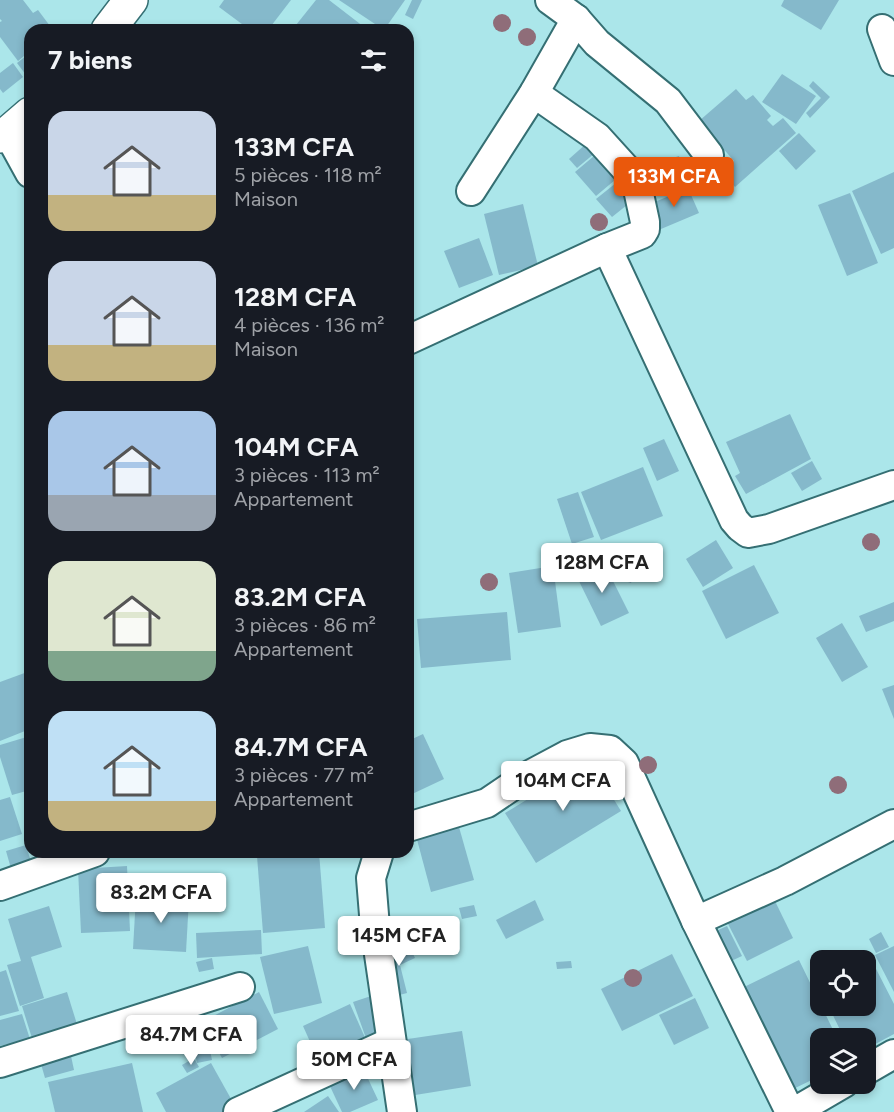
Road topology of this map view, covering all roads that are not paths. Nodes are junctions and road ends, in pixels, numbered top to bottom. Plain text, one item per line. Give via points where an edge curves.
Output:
1 (131, 0) edge
2 (550, 0) edge
3 (576, 19) junction
4 (113, 24) edge
5 (882, 29) dead end
6 (894, 61) edge
7 (534, 93) junction
8 (13, 128) edge
9 (709, 155) dead end
10 (24, 157) edge
11 (471, 191) dead end
12 (607, 248) junction
13 (414, 337) edge
14 (894, 485) edge
15 (894, 824) edge
16 (414, 825) edge
17 (78, 858) edge
18 (377, 858) edge
19 (0, 886) edge
20 (696, 921) junction
21 (240, 987) dead end
22 (391, 1042) junction
23 (894, 1054) edge
24 (0, 1063) edge
25 (876, 1064) edge
26 (824, 1094) edge
27 (238, 1112) edge
28 (402, 1112) edge
29 (792, 1112) edge

1 - 4 street
2 - 3 street
3 - 7 street
3 - 9 street via 597,43 668,101
5 - 6 street
7 - 11 street
7 - 12 street via 597,137 636,180 645,229 642,234
8 - 10 street
12 - 13 street
12 - 14 street via 740,527 748,533 769,529
15 - 20 street via 785,881
16 - 20 street via 487,803 567,755 590,748 610,750 624,764
17 - 19 street
18 - 22 street via 371,878
20 - 29 street
21 - 24 street
22 - 27 street
22 - 28 street
23 - 25 street
26 - 29 street

